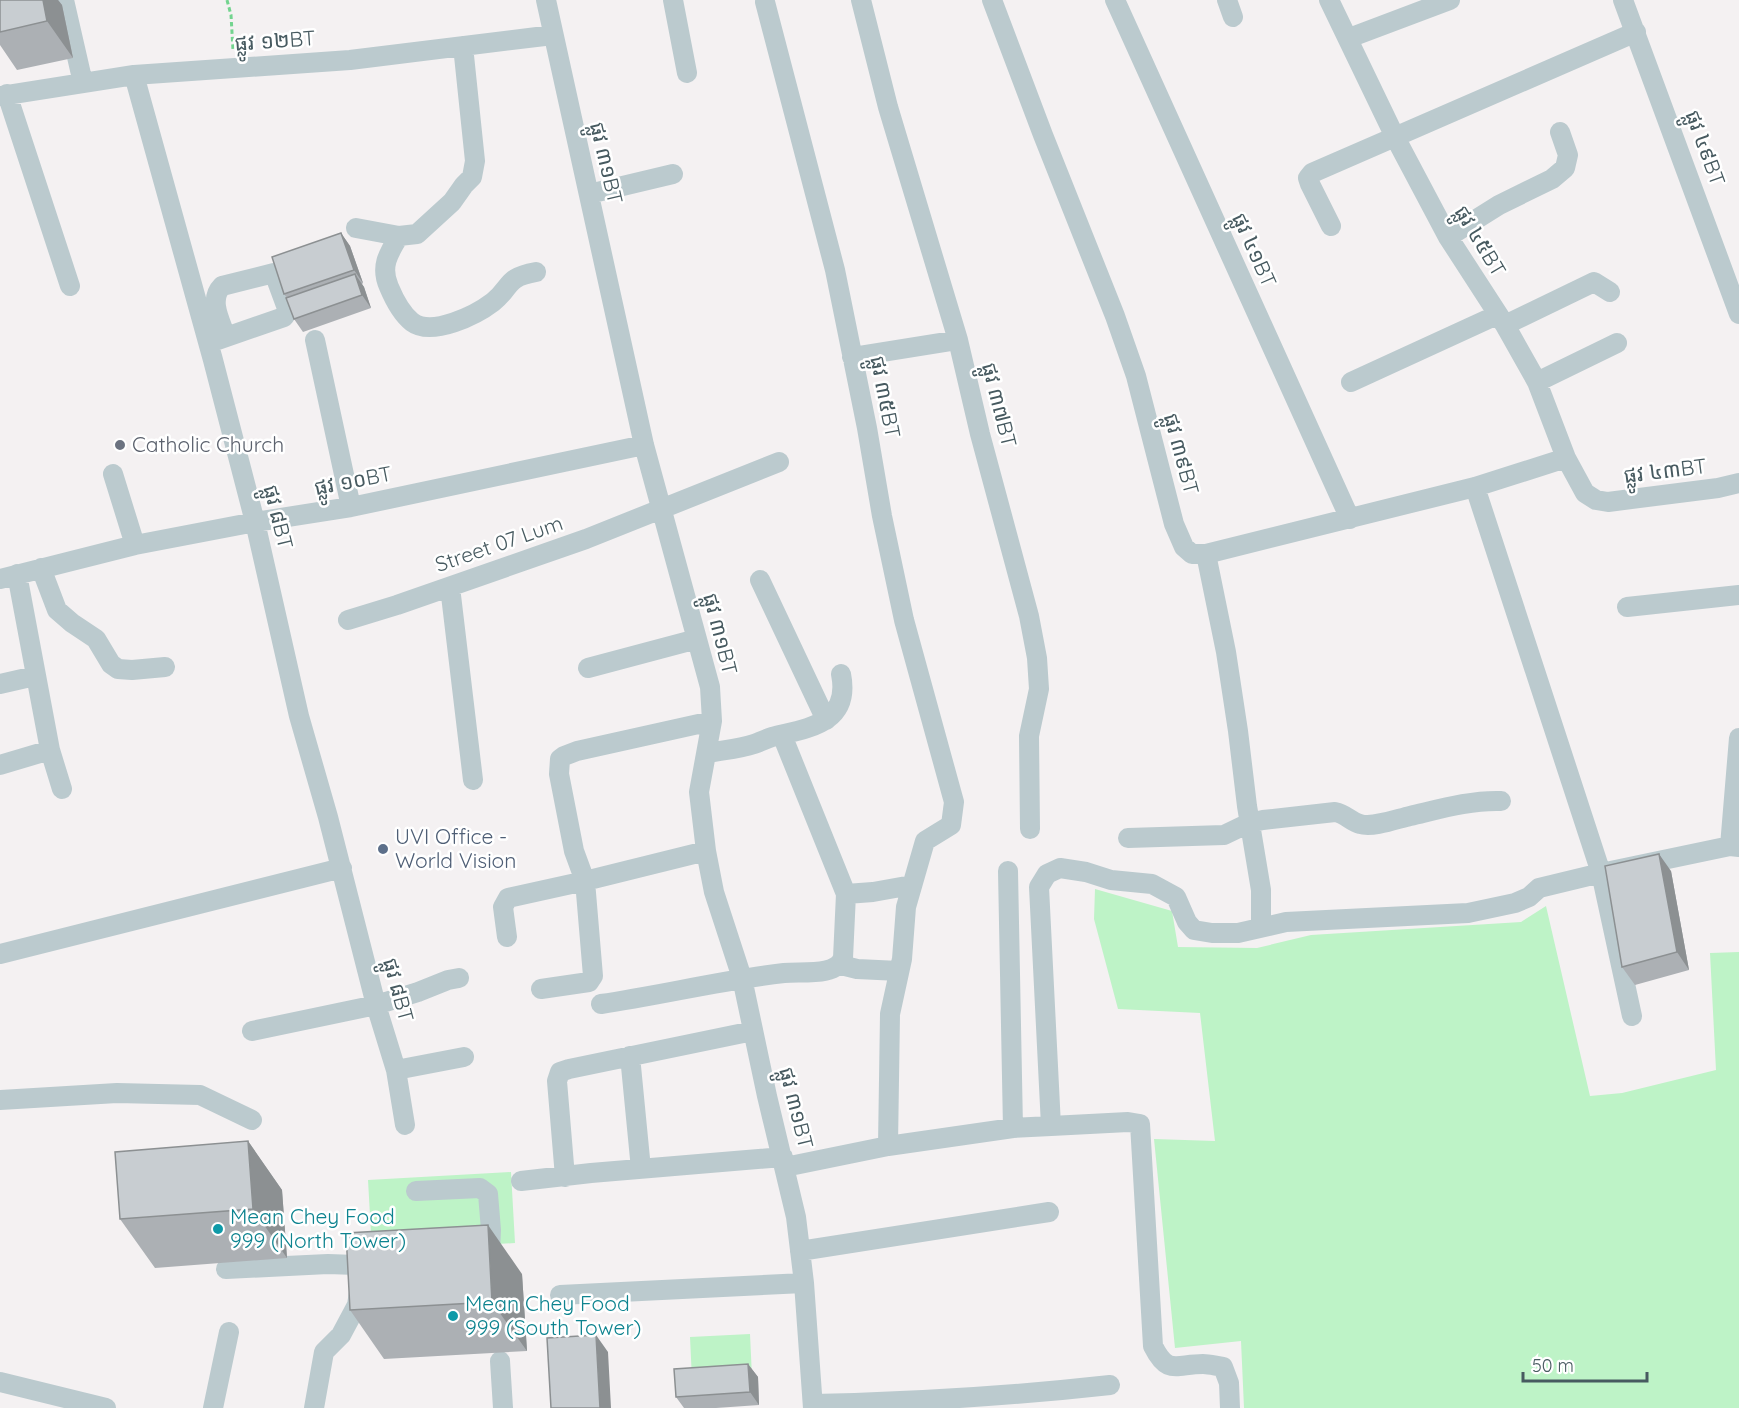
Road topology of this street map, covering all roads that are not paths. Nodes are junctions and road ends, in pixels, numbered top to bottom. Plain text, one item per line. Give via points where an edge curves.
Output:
1 (64, 0) edge
2 (546, 0) edge
3 (673, 0) edge
4 (861, 0) edge
5 (992, 0) edge
6 (1114, 0) edge
7 (1329, 0) edge
8 (1450, 0) edge
9 (1623, 0) edge
10 (765, 2) dead end
11 (1636, 32) junction
12 (553, 35) junction
13 (1349, 38) junction
14 (463, 46) junction
15 (687, 73) dead end
16 (134, 75) junction
17 (83, 83) junction
18 (4, 95) edge
19 (1560, 132) dead end
20 (1395, 137) junction
21 (673, 174) dead end
22 (589, 194) junction
23 (1331, 226) dead end
24 (356, 228) dead end
25 (399, 236) junction
26 (1448, 237) junction
27 (536, 272) dead end
28 (70, 286) dead end
29 (1610, 292) dead end
30 (1739, 314) edge
31 (1501, 320) junction
32 (958, 339) junction
33 (315, 340) dead end
34 (1617, 343) dead end
35 (852, 357) junction
36 (1351, 382) dead end
37 (1537, 382) junction
38 (644, 445) junction
39 (1566, 458) junction
40 (779, 462) dead end
41 (113, 474) dead end
42 (1739, 483) edge
43 (1475, 487) junction
44 (1596, 500) joint
45 (351, 507) junction
46 (662, 508) junction
47 (1350, 519) junction
48 (255, 522) junction
49 (135, 545) junction
50 (1206, 554) junction
51 (41, 568) junction
52 (9, 577) edge
53 (760, 580) dead end
54 (450, 587) junction
55 (1739, 595) edge
56 (1627, 607) dead end
57 (348, 620) dead end
58 (697, 639) junction
59 (165, 667) dead end
60 (588, 668) dead end
61 (841, 674) dead end
62 (35, 676) junction
63 (0, 684) edge
64 (826, 720) junction
65 (712, 721) junction
66 (782, 735) junction
67 (1739, 738) edge
68 (50, 750) junction
69 (708, 753) junction
70 (0, 765) edge
71 (472, 780) dead end
72 (62, 789) dead end
73 (1501, 801) dead end
74 (1249, 823) junction
75 (1030, 829) dead end
76 (1128, 838) dead end
77 (1734, 847) edge
78 (706, 851) junction
79 (342, 868) junction
80 (1008, 871) dead end
81 (1600, 873) junction
82 (585, 881) junction
83 (912, 885) junction
84 (846, 894) junction
85 (1261, 928) junction
86 (507, 937) dead end
87 (0, 954) edge
88 (841, 965) junction
89 (899, 971) junction
90 (459, 978) dead end
91 (742, 978) junction
92 (541, 989) dead end
93 (601, 1004) dead end
94 (376, 1005) junction
95 (1632, 1016) dead end
96 (252, 1031) dead end
97 (753, 1031) junction
98 (630, 1056) junction
99 (464, 1057) dead end
100 (396, 1070) junction
101 (0, 1100) edge
102 (252, 1120) dead end
103 (405, 1125) dead end
104 (1052, 1126) junction
105 (1013, 1128) junction
106 (888, 1146) junction
107 (784, 1162) junction
108 (641, 1169) junction
109 (565, 1177) junction
110 (521, 1181) dead end
111 (416, 1191) dead end
112 (1049, 1212) dead end
113 (800, 1251) junction
114 (468, 1254) edge
115 (378, 1263) edge
116 (356, 1265) junction
117 (226, 1269) dead end
118 (804, 1283) junction
119 (560, 1295) dead end
120 (229, 1332) dead end
121 (500, 1361) dead end
122 (0, 1364) edge
123 (0, 1383) edge
124 (1110, 1385) dead end
125 (813, 1406) edge
126 (106, 1408) edge
127 (213, 1408) edge
128 (314, 1408) edge
129 (503, 1408) edge
130 (1230, 1408) edge

1 - 17 street
2 - 12 street, ផ្លូវ ៣១BT
3 - 15 street
4 - 32 street, ផ្លូវ ៣៧BT via 888,107
5 - 50 street, ផ្លូវ ៣៩BT via 1136,376 1174,524 1184,547 1192,554
6 - 47 street, ផ្លូវ ៤១BT
7 - 13 street, ផ្លូវ ៤៥BT
8 - 13 street
9 - 11 street, ផ្លូវ ៤៩BT
10 - 35 street, ផ្លូវ ៣៥BT via 835,270
11 - 20 street
11 - 30 street, ផ្លូវ ៤៩BT
12 - 14 street, ផ្លូវ ១២BT
12 - 22 street, ផ្លូវ ៣១BT
13 - 20 street, ផ្លូវ ៤៥BT
14 - 16 street, ផ្លូវ ១២BT via 350,60
14 - 25 street via 475,161 472,177 417,234
16 - 17 street, ផ្លូវ ១២BT
16 - 48 street, ផ្លូវ ៨BT via 217,340
17 - 18 street, ផ្លូវ ១២BT
18 - 28 street
19 - 26 street via 1568,155 1565,168
20 - 23 street via 1309,175
20 - 26 street, ផ្លូវ ៤៥BT
21 - 22 street
22 - 38 street, ផ្លូវ ៣១BT
24 - 25 street
25 - 27 street via 384,265 387,282 412,322 427,328 468,319 495,301 510,281
26 - 31 street, ផ្លូវ ៤៥BT
29 - 31 street via 1594,282
31 - 36 street
31 - 37 street, ផ្លូវ ៤៥BT
32 - 35 street
32 - 75 street, ផ្លូវ ៣៧BT via 1037,658 1039,689 1029,736
33 - 45 street
34 - 37 street
35 - 83 street, ផ្លូវ ៣៥BT via 904,620 954,802 951,825 925,841
37 - 39 street, ផ្លូវ ៤៥BT
38 - 45 street, ផ្លូវ ១០BT
38 - 46 street, ផ្លូវ ៣១BT
39 - 43 street
39 - 44 street, ផ្លូវ ៤៥BT via 1585,493
40 - 46 street, Street 07 Lum
41 - 49 street
42 - 44 street, ផ្លូវ ៤៣BT via 1608,502
43 - 47 street
43 - 81 street
45 - 48 street, ផ្លូវ ១០BT
46 - 54 street, Street 07 Lum
46 - 58 street, ផ្លូវ ៣១BT
47 - 50 street
48 - 49 street, ផ្លូវ ១០BT
48 - 79 street, ផ្លូវ ៨BT via 297,708
49 - 51 street, ផ្លូវ ១០BT
50 - 74 street via 1239,730
51 - 52 street, ផ្លូវ ១០BT
51 - 59 street via 57,610 96,639 111,664 132,670
52 - 62 street
53 - 64 street
54 - 57 street, Street 07 Lum
54 - 71 street
55 - 56 street
58 - 60 street
58 - 65 street, ផ្លូវ ៣១BT via 710,687
61 - 64 street via 840,706
62 - 63 street
62 - 68 street
64 - 66 street
65 - 69 street, ផ្លូវ ៣១BT
65 - 82 street via 594,746 560,759 559,774 574,851
66 - 69 street
66 - 84 street
67 - 77 street
68 - 70 street
68 - 72 street
69 - 78 street, ផ្លូវ ៣១BT via 699,792
73 - 74 street via 1482,800 1380,823 1360,824 1335,812
74 - 76 street via 1224,835
74 - 85 street via 1261,890
77 - 81 street
78 - 82 street
78 - 91 street, ផ្លូវ ៣១BT via 714,892
79 - 87 street
79 - 94 street, ផ្លូវ ៨BT
80 - 105 street
81 - 85 street via 1539,888 1529,897 1496,908 1422,916 1286,922
81 - 95 street
82 - 86 street via 508,897 504,907
82 - 92 street via 593,976 589,982
83 - 84 street
83 - 89 street
84 - 88 street
85 - 104 street via 1238,933 1194,930 1186,922 1176,897 1152,884 1111,880 1060,868 1047,874 1039,887
88 - 89 street
88 - 91 street via 820,971
89 - 106 street via 890,1014
90 - 94 street
91 - 93 street
91 - 97 street, ផ្លូវ ៣១BT
94 - 96 street
94 - 100 street, ផ្លូវ ៨BT
97 - 98 street
97 - 107 street, ផ្លូវ ៣១BT
98 - 108 street
98 - 109 street via 560,1072 557,1081
99 - 100 street
100 - 103 street, ផ្លូវ ៨BT
101 - 102 street via 117,1093 200,1095
104 - 105 street
104 - 130 street via 1140,1124 1153,1346 1160,1360 1172,1367 1205,1363 1223,1367 1229,1383
105 - 106 street
106 - 107 street
107 - 108 street
107 - 113 street, ផ្លូវ ៣១BT
108 - 109 street
109 - 110 street
111 - 114 street via 480,1188 488,1194 490,1252
112 - 113 street
113 - 118 street, ផ្លូវ ៣១BT
115 - 116 street
116 - 117 street
116 - 128 street via 360,1286 357,1305 341,1335 324,1352
118 - 119 street
118 - 125 street, ផ្លូវ ៣១BT
120 - 127 street
121 - 129 street
122 - 123 street
123 - 126 street
124 - 125 street via 995,1397

